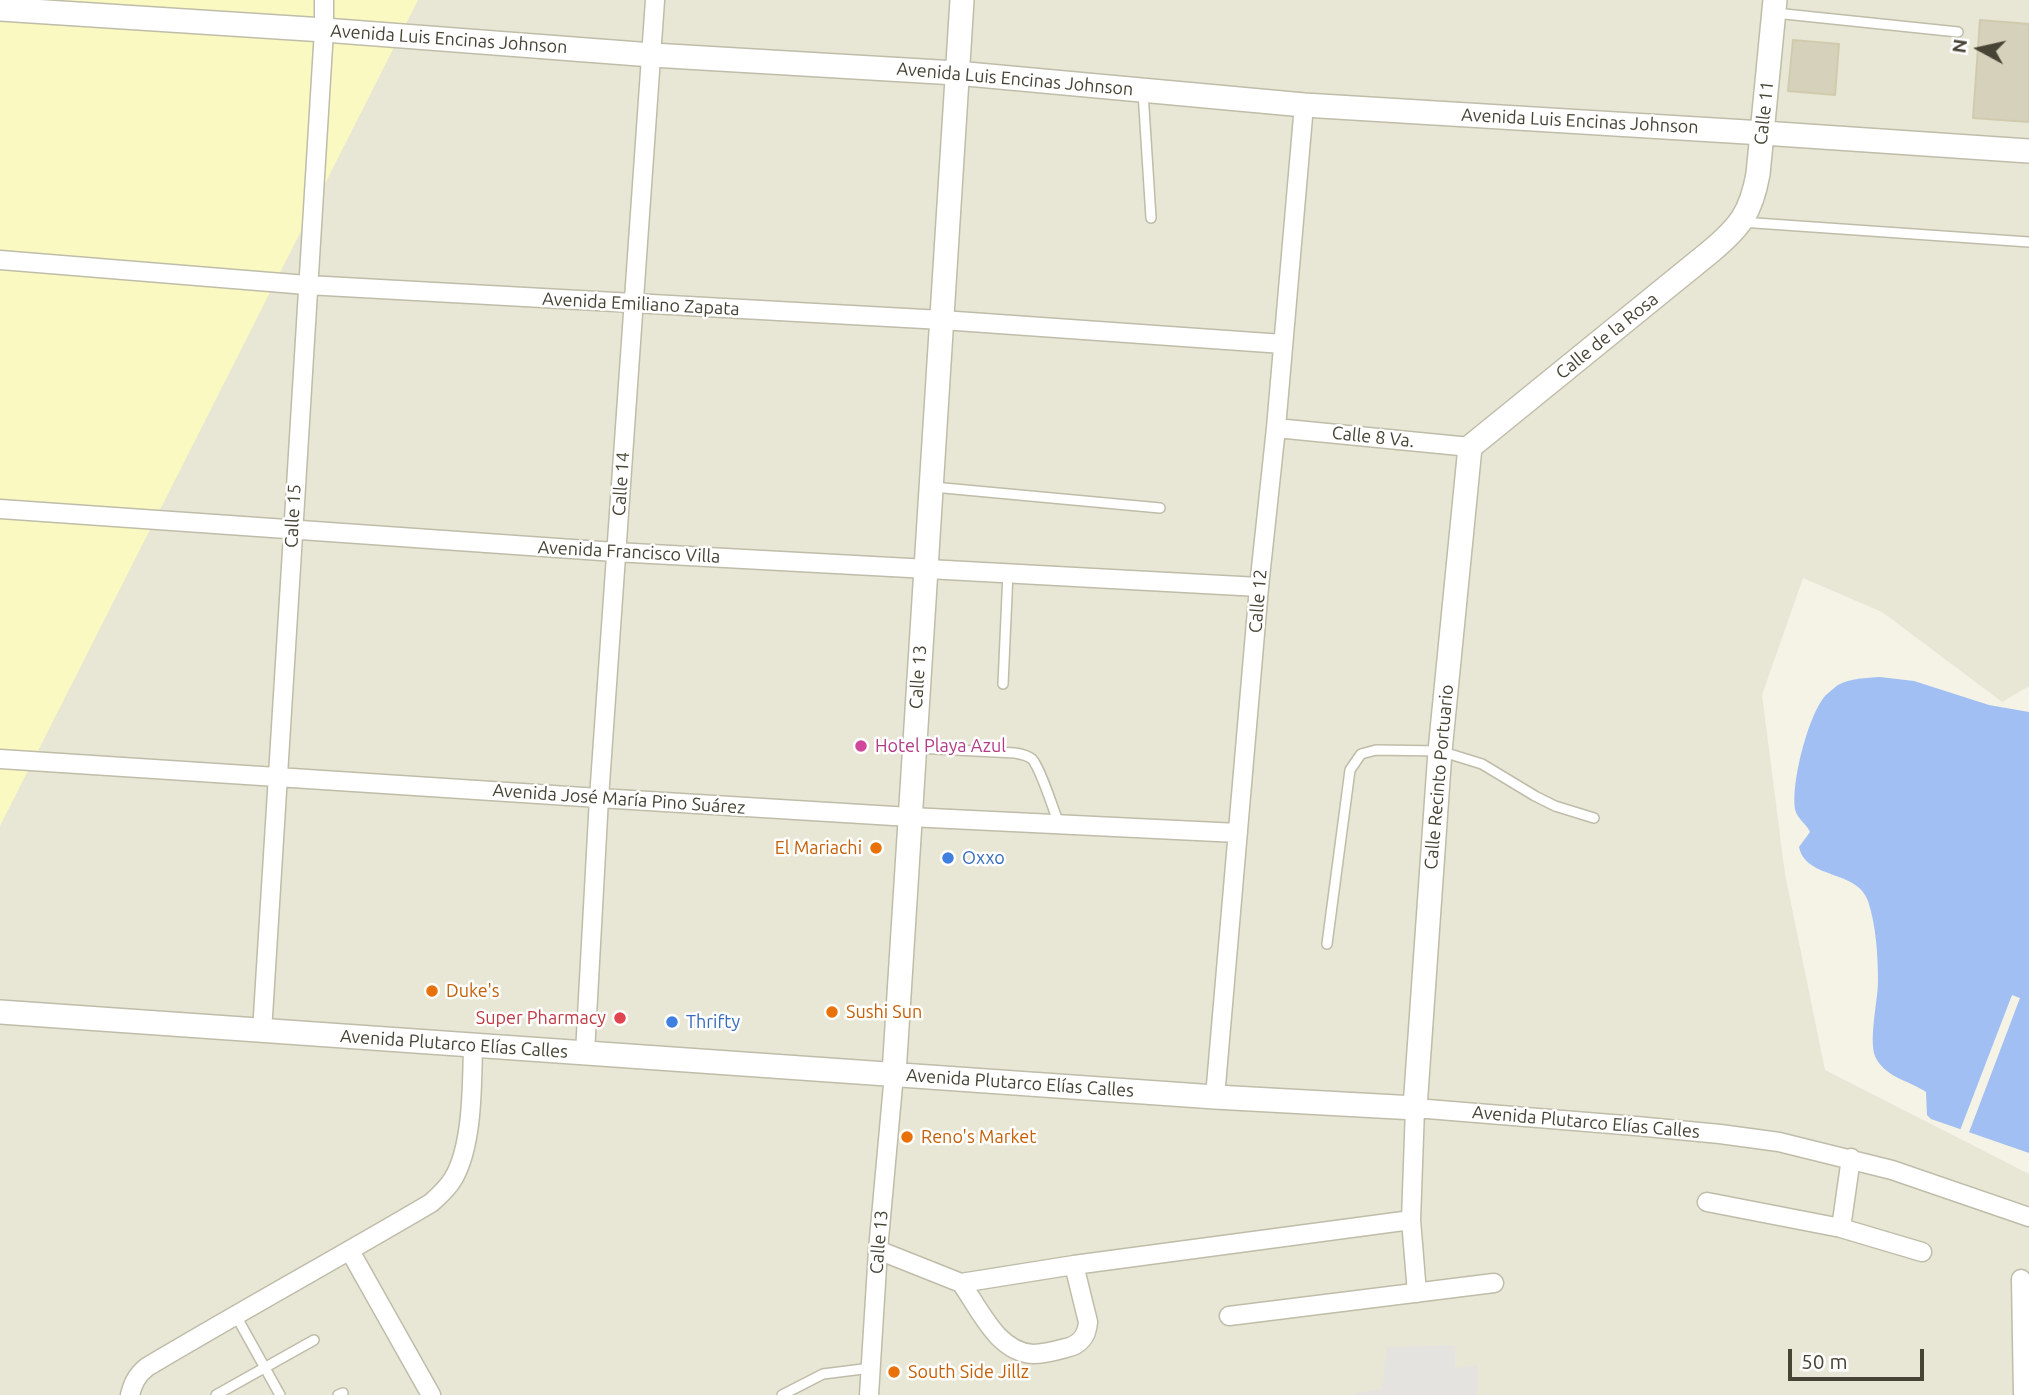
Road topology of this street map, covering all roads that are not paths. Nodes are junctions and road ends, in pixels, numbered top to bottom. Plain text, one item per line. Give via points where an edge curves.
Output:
1 (324, 0) edge
2 (656, 0) edge
3 (962, 0) edge
4 (1774, 6) edge
5 (0, 9) edge
6 (324, 30) junction
7 (1958, 32) dead end
8 (652, 55) junction
9 (956, 73) junction
10 (1143, 90) junction
11 (1304, 105) junction
12 (1763, 132) junction
13 (2029, 151) edge
14 (1151, 218) dead end
15 (1741, 222) junction
16 (2029, 242) edge
17 (0, 260) edge
18 (307, 285) junction
19 (635, 303) junction
20 (942, 320) junction
21 (1283, 344) junction
22 (1276, 428) junction
23 (1470, 447) junction
24 (931, 487) junction
25 (1160, 508) dead end
26 (0, 509) edge
27 (292, 529) junction
28 (615, 552) junction
29 (925, 568) junction
30 (1008, 573) junction
31 (1259, 587) junction
32 (1003, 684) dead end
33 (914, 748) junction
34 (1440, 751) junction
35 (0, 759) edge
36 (279, 776) junction
37 (599, 798) junction
38 (910, 817) junction
39 (1594, 818) dead end
40 (1059, 824) junction
41 (1238, 833) junction
42 (1327, 944) dead end
43 (0, 1012) edge
44 (262, 1031) junction
45 (473, 1045) junction
46 (586, 1053) junction
47 (894, 1074) junction
48 (1215, 1097) junction
49 (1415, 1108) junction
50 (1851, 1158) junction
51 (1707, 1202) dead end
52 (2029, 1217) edge
53 (1411, 1220) junction
54 (1841, 1228) junction
55 (878, 1250) junction
56 (349, 1251) junction
57 (1922, 1252) dead end
58 (1074, 1265) junction
59 (2021, 1279) dead end
60 (961, 1283) junction
61 (1494, 1283) dead end
62 (1417, 1293) junction
63 (236, 1314) junction
64 (1229, 1316) dead end
65 (314, 1340) dead end
66 (870, 1368) junction
67 (265, 1369) junction
68 (130, 1395) edge
69 (216, 1395) edge
70 (280, 1395) edge
71 (430, 1395) edge
72 (782, 1395) edge
73 (869, 1395) edge
74 (2023, 1395) edge

1 - 6 street, Calle 15
2 - 8 street, Calle 14
3 - 9 street, Calle 13
4 - 7 lane
4 - 12 street, Calle 11
5 - 6 street, Avenida Luis Encinas Johnson
6 - 8 street, Avenida Luis Encinas Johnson
6 - 18 street, Calle 15
8 - 9 street, Avenida Luis Encinas Johnson
8 - 19 street, Calle 14
9 - 10 street, Avenida Luis Encinas Johnson
9 - 20 street, Calle 13
10 - 11 street, Avenida Luis Encinas Johnson
10 - 14 lane
11 - 12 street, Avenida Luis Encinas Johnson
11 - 21 street, Calle 12
12 - 13 street, Avenida Luis Encinas Johnson
12 - 15 street, Calle 11 via 1754,199
15 - 16 lane
15 - 23 street, Calle de la Rosa
17 - 18 street, Avenida Emiliano Zapata
18 - 19 street, Avenida Emiliano Zapata
18 - 27 street, Calle 15
19 - 20 street, Avenida Emiliano Zapata
19 - 28 street, Calle 14
20 - 21 street, Avenida Emiliano Zapata
20 - 24 street, Calle 13
21 - 22 street, Calle 12
22 - 23 street, Calle 8 Va.
22 - 31 street, Calle 12
23 - 34 street, Calle Recinto Portuario
24 - 25 lane
24 - 29 street, Calle 13
26 - 27 street, Avenida Francisco Villa
27 - 28 street, Avenida Francisco Villa
27 - 36 street, Calle 15
28 - 29 street, Avenida Francisco Villa
28 - 37 street, Calle 14
29 - 30 street, Avenida Francisco Villa
29 - 33 street, Calle 13
30 - 31 street, Avenida Francisco Villa
30 - 32 lane
31 - 41 street, Calle 12
33 - 38 street, Calle 13
33 - 40 lane via 1025,755 1038,769
34 - 39 lane via 1482,764 1555,806
34 - 42 lane via 1377,750 1361,754 1350,770
34 - 49 street, Calle Recinto Portuario
35 - 36 street, Avenida José María Pino Suárez
36 - 37 street, Avenida José María Pino Suárez
36 - 44 street, Calle 15
37 - 38 street, Avenida José María Pino Suárez
37 - 46 street, Calle 14
38 - 40 street, Avenida José María Pino Suárez
38 - 47 street, Calle 13
40 - 41 street, Avenida José María Pino Suárez
41 - 48 street, Calle 12
43 - 44 street, Avenida Plutarco Elías Calles
44 - 45 street, Avenida Plutarco Elías Calles
45 - 46 street, Avenida Plutarco Elías Calles
45 - 56 street via 467,1138 453,1180 431,1203
46 - 47 street, Avenida Plutarco Elías Calles
47 - 48 street, Avenida Plutarco Elías Calles
47 - 55 street, Calle 13
48 - 49 street, Avenida Plutarco Elías Calles
49 - 50 street, Avenida Plutarco Elías Calles via 1720,1134
49 - 53 street
50 - 52 street, Avenida Plutarco Elías Calles
50 - 54 street
51 - 54 street
53 - 58 street
53 - 62 street
54 - 57 street
55 - 60 street
55 - 66 street, Calle 13
56 - 63 street
56 - 71 street
58 - 60 street
58 - 60 street via 1087,1330 1073,1347 1043,1353 1019,1351 1004,1342
59 - 74 street
61 - 62 street
62 - 64 street
63 - 67 lane
63 - 68 street via 146,1367
65 - 67 lane
66 - 72 lane via 823,1374
66 - 73 street, Calle 13
67 - 69 lane
67 - 70 lane

